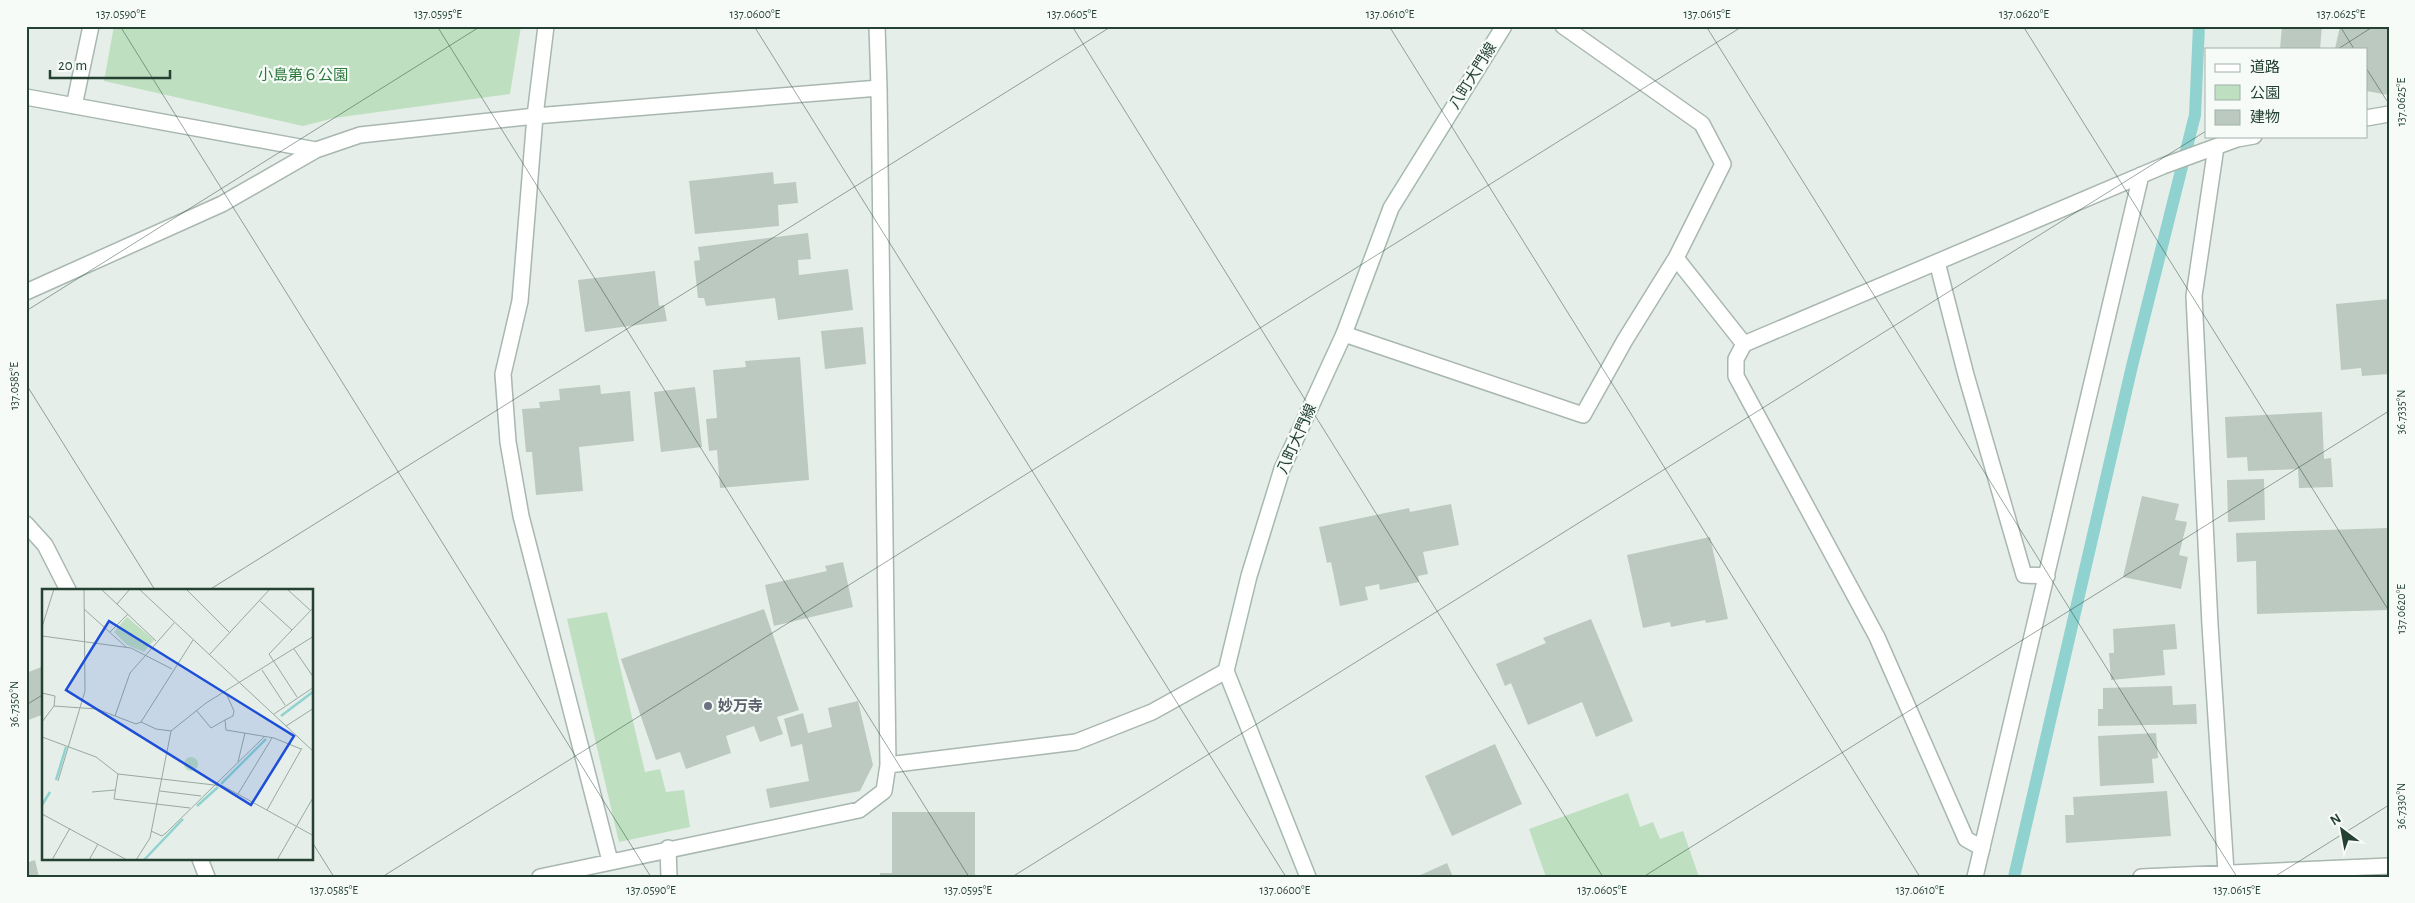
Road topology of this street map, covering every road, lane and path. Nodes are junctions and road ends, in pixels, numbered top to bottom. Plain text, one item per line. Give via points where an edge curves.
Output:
1 (91, 26) edge
2 (546, 26) edge
3 (877, 26) edge
4 (1504, 26) edge
5 (1563, 26) edge
6 (879, 88) junction
7 (26, 97) edge
8 (74, 106) junction
9 (2389, 114) edge
10 (535, 116) junction
11 (2368, 118) edge
12 (2246, 138) edge
13 (2209, 148) junction
14 (316, 150) junction
15 (2141, 174) junction
16 (1676, 258) junction
17 (1937, 262) junction
18 (26, 292) edge
19 (1344, 334) junction
20 (1744, 344) junction
21 (26, 524) edge
22 (2047, 576) junction
23 (67, 589) edge
24 (1226, 671) junction
25 (888, 766) junction
26 (668, 848) junction
27 (1982, 848) junction
28 (200, 860) edge
29 (610, 861) junction
30 (2389, 866) edge
31 (2226, 874) edge
32 (207, 877) edge
33 (540, 877) edge
34 (669, 877) edge
35 (1308, 877) edge
36 (1976, 877) edge
37 (2141, 877) edge

1 - 8 street
2 - 10 street
3 - 6 street
4 - 19 street, 八町大門線 via 1391,208
5 - 16 street via 1702,124 1723,164
6 - 10 street
6 - 25 street
7 - 8 street
8 - 14 street
9 - 11 street
10 - 14 street via 360,135
10 - 29 street via 520,301 503,374 508,442 521,516
12 - 13 street
13 - 15 street
13 - 31 street via 2194,296
14 - 18 street via 222,204
15 - 17 street
15 - 22 street
16 - 19 street via 1583,415
16 - 20 street
17 - 20 street
17 - 22 street via 2024,575
19 - 24 street, 八町大門線 via 1282,470 1249,576
20 - 27 street via 1736,359 1736,376 1877,637 1966,839
21 - 23 street via 45,545
22 - 27 street
24 - 25 street via 1152,712 1076,742
24 - 35 street
25 - 26 street via 884,791 859,810
26 - 29 street
26 - 34 street
27 - 36 street
28 - 32 street
29 - 33 street
30 - 31 street
31 - 37 street

